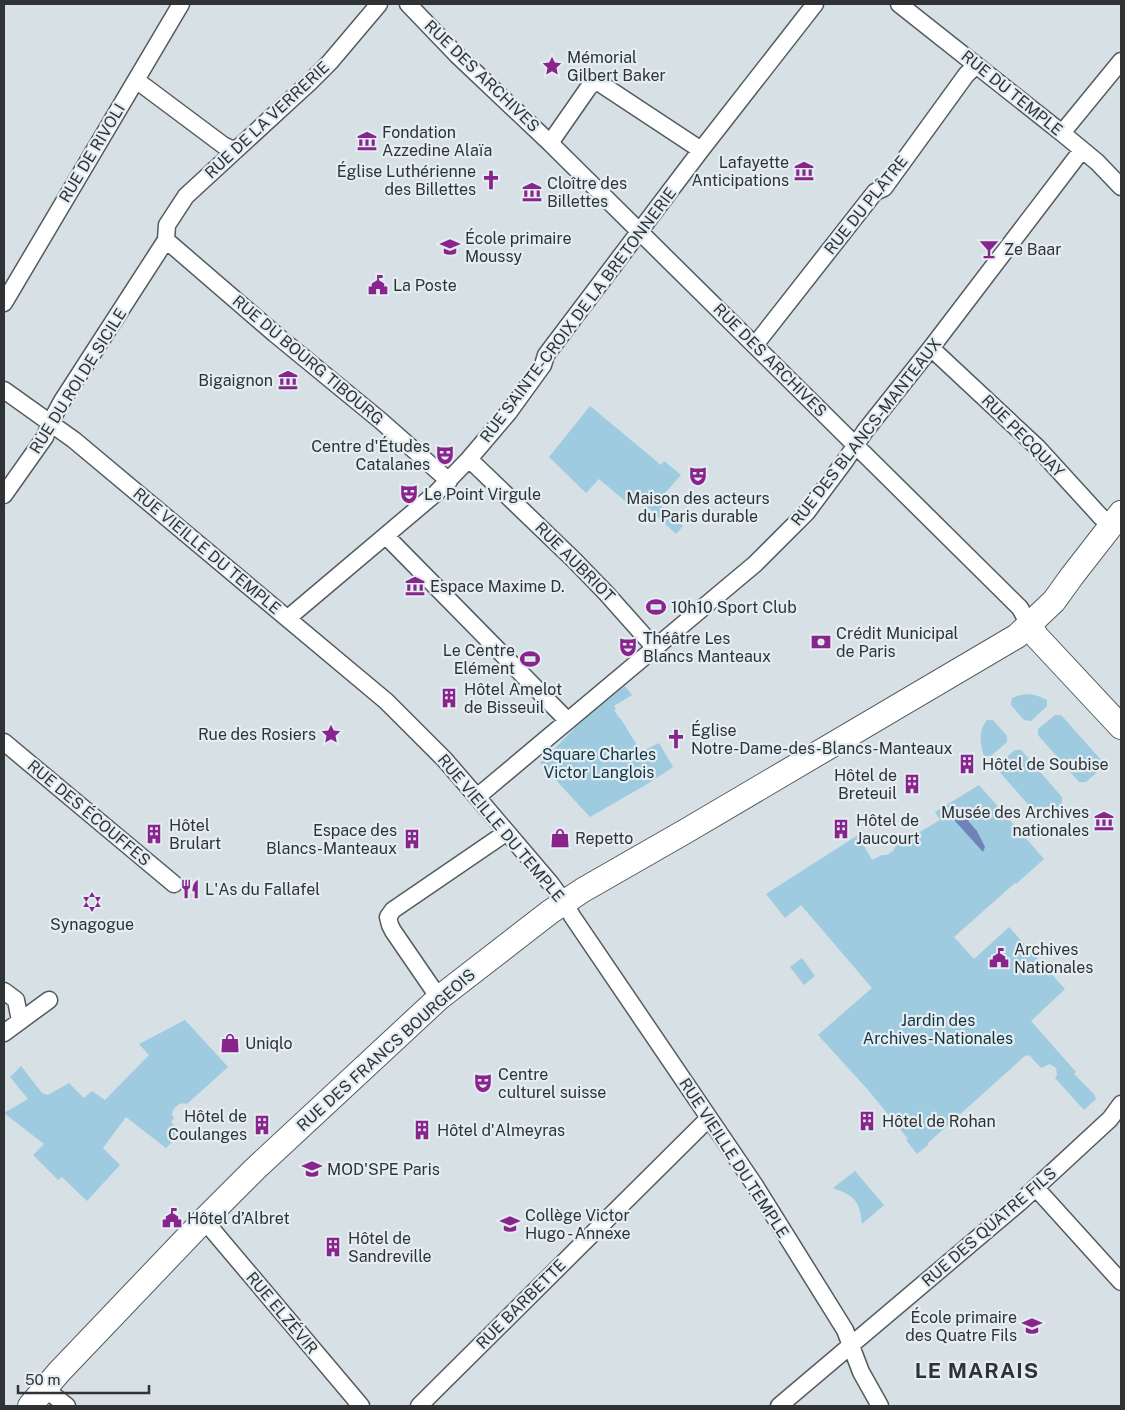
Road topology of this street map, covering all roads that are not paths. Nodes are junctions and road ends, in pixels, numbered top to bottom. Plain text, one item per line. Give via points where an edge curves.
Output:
1 (181, 4) edge
2 (379, 4) edge
3 (408, 4) edge
4 (815, 4) edge
5 (899, 4) edge
6 (1121, 61) edge
7 (976, 65) junction
8 (136, 80) junction
9 (1062, 132) junction
10 (550, 143) junction
11 (235, 150) junction
12 (701, 150) junction
13 (1082, 150) junction
14 (1121, 187) edge
15 (640, 231) junction
16 (166, 240) junction
17 (4, 303) edge
18 (755, 345) junction
19 (931, 348) junction
20 (4, 390) edge
21 (50, 423) junction
22 (855, 445) junction
23 (469, 459) junction
24 (448, 481) junction
25 (4, 495) edge
26 (1116, 519) edge
27 (386, 536) junction
28 (288, 618) junction
29 (1029, 625) junction
30 (655, 648) junction
31 (568, 721) junction
32 (1121, 727) edge
33 (4, 742) edge
34 (477, 797) junction
35 (507, 832) junction
36 (174, 884) dead end
37 (564, 902) junction
38 (4, 991) edge
39 (440, 998) junction
40 (49, 1000) dead end
41 (20, 1021) junction
42 (4, 1033) edge
43 (1121, 1104) edge
44 (709, 1118) junction
45 (1036, 1188) junction
46 (204, 1220) junction
47 (1121, 1282) edge
48 (851, 1344) junction
49 (37, 1397) edge
50 (67, 1406) edge
51 (360, 1406) edge
52 (418, 1406) edge
53 (779, 1406) edge
54 (880, 1406) edge

1 - 8 street, RUE DE RIVOLI
2 - 11 street, RUE DE LA VERRERIE via 330,62
3 - 10 street, RUE DES ARCHIVES
4 - 12 street, RUE SAINTE-CROIX DE LA BRETONNERIE
5 - 7 street, RUE DU TEMPLE
6 - 9 street
7 - 9 street, RUE DU TEMPLE
7 - 18 street, RUE DU PLÂTRE via 884,188 875,192
8 - 11 street via 223,145
8 - 17 street, RUE DE RIVOLI
9 - 13 street, RUE DU TEMPLE
10 - 12 street via 594,82
10 - 15 street, RUE DES ARCHIVES
11 - 16 street, RUE DE LA VERRERIE via 186,196 167,225
12 - 15 street, RUE SAINTE-CROIX DE LA BRETONNERIE
13 - 14 street, RUE DU TEMPLE
13 - 19 street, RUE DES BLANCS-MANTEAUX
15 - 18 street, RUE DES ARCHIVES
15 - 23 street, RUE SAINTE-CROIX DE LA BRETONNERIE via 546,355 536,375
16 - 21 street, RUE DU ROI DE SICILE
16 - 24 street, RUE DU BOURG TIBOURG
18 - 22 street, RUE DES ARCHIVES
19 - 22 street, RUE DES BLANCS-MANTEAUX
19 - 26 street, RUE PECQUAY via 1037,446 1100,517
20 - 21 street, RUE VIEILLE DU TEMPLE
21 - 25 street, RUE DU ROI DE SICILE via 45,437
21 - 28 street, RUE VIEILLE DU TEMPLE
22 - 29 street, RUE DES ARCHIVES via 1020,608
22 - 30 street, RUE DES BLANCS-MANTEAUX via 807,512 755,564
23 - 24 street, RUE SAINTE-CROIX DE LA BRETONNERIE
23 - 30 street, RUE AUBRIOT via 574,560
24 - 27 street, RUE SAINTE-CROIX DE LA BRETONNERIE
26 - 29 street, RUE DES FRANCS BOURGEOIS via 1054,601
27 - 28 street, RUE SAINTE-CROIX DE LA BRETONNERIE
27 - 31 street
28 - 34 street, RUE VIEILLE DU TEMPLE via 386,701
29 - 32 street, RUE DES ARCHIVES via 1037,638
29 - 37 street, RUE DES FRANCS BOURGEOIS via 968,666
30 - 31 street, RUE DES BLANCS-MANTEAUX
31 - 34 street, RUE DES BLANCS-MANTEAUX
33 - 36 street, RUE DES ÉCOUFFES
34 - 35 street, RUE VIEILLE DU TEMPLE
35 - 37 street, RUE VIEILLE DU TEMPLE
35 - 39 street via 393,910 388,917 393,931
37 - 39 street, RUE DES FRANCS BOURGEOIS
37 - 44 street, RUE VIEILLE DU TEMPLE
38 - 41 street via 16,1000
39 - 46 street, RUE DES FRANCS BOURGEOIS
40 - 41 street
41 - 42 street
43 - 45 street, RUE DES QUATRE FILS via 1110,1119
44 - 48 street, RUE VIEILLE DU TEMPLE via 754,1184
44 - 52 street, RUE BARBETTE
45 - 47 street
45 - 48 street, RUE DES QUATRE FILS
46 - 49 street, RUE DES FRANCS BOURGEOIS
46 - 51 street, RUE ELZÉVIR
48 - 53 street, RUE DES QUATRE FILS
48 - 54 street, RUE VIEILLE DU TEMPLE via 861,1372
49 - 50 street

